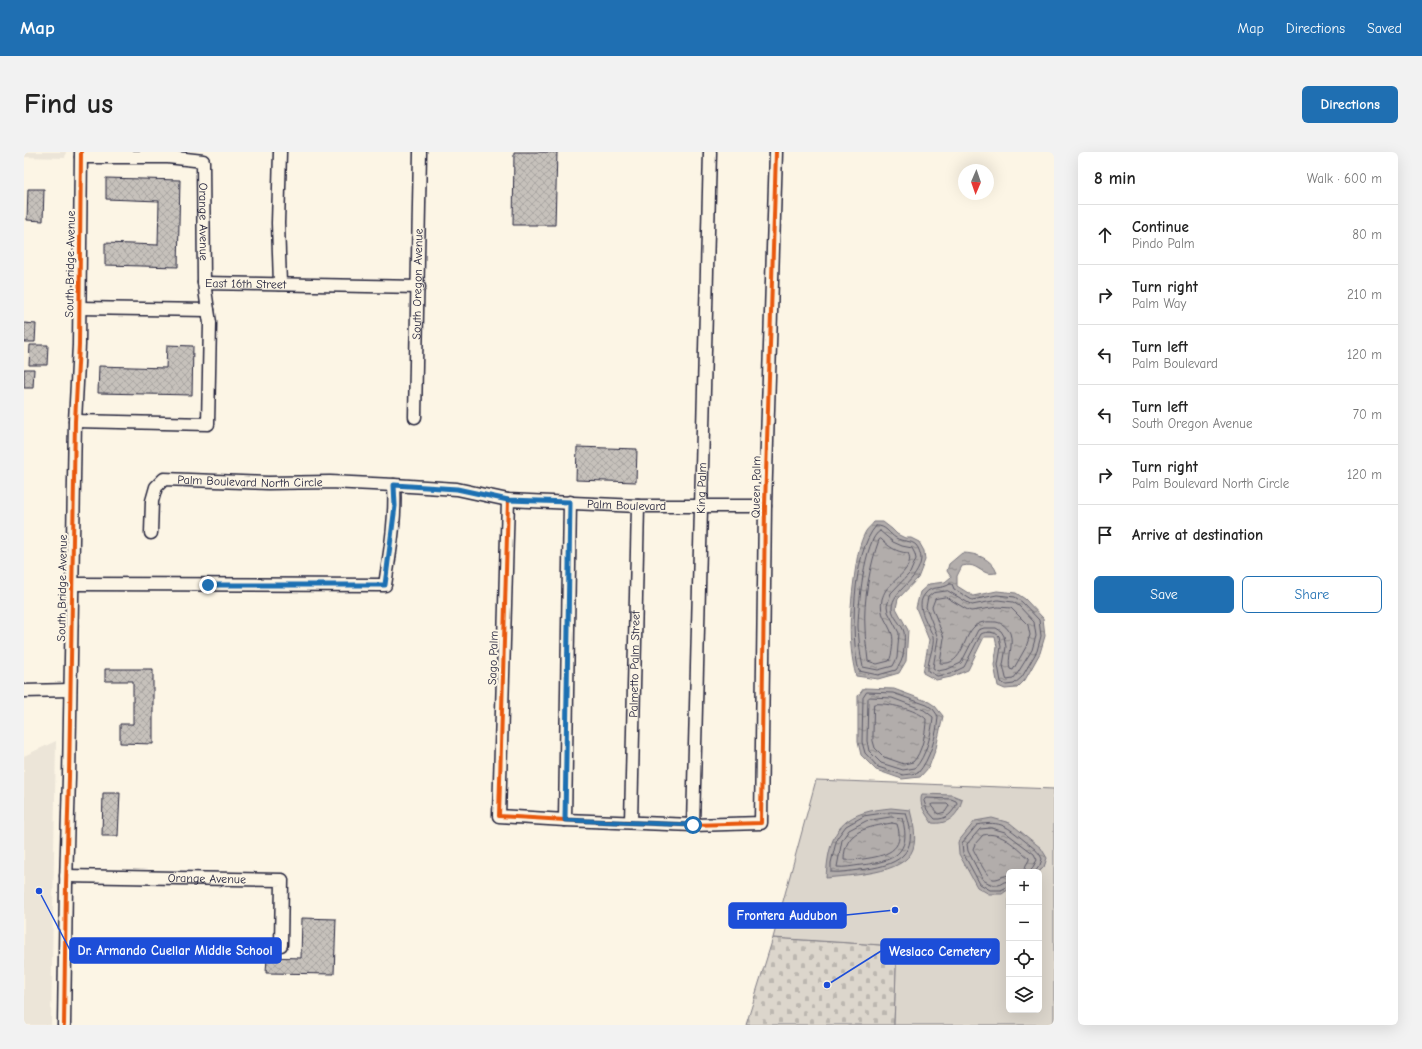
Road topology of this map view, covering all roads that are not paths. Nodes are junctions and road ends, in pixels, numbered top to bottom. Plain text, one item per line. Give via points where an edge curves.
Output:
1 (280, 152) edge
2 (420, 152) edge
3 (710, 152) edge
4 (776, 152) edge
5 (81, 154) edge
6 (204, 283) junction
7 (280, 284) junction
8 (419, 287) junction
9 (79, 308) junction
10 (208, 310) junction
11 (416, 417) dead end
12 (75, 421) junction
13 (394, 485) junction
14 (508, 500) junction
15 (570, 502) junction
16 (638, 506) junction
17 (701, 506) junction
18 (765, 506) junction
19 (151, 533) dead end
20 (72, 584) junction
21 (70, 690) junction
22 (24, 691) edge
23 (565, 820) junction
24 (631, 822) junction
25 (693, 825) junction
26 (66, 876) junction
27 (281, 945) dead end
28 (64, 1025) edge

1 - 7 street
2 - 8 street, South Oregon Avenue
3 - 17 street, King Palm
4 - 18 street, Queen Palm
5 - 6 street, Orange Avenue via 203,161
5 - 9 street, South Bridge Avenue
6 - 7 street, East 16th Street
6 - 10 street, East 16th Street
7 - 8 street, East 16th Street
8 - 11 street, South Oregon Avenue
9 - 10 street, East 16th Street
9 - 12 street, South Bridge Avenue
10 - 12 street via 208,424
12 - 20 street, South Bridge Avenue
13 - 14 street, Palm Boulevard via 457,489
13 - 19 street, Palm Boulevard North Circle via 330,482 268,484 164,479 156,487 152,501
13 - 20 street via 395,506 385,585
14 - 15 street, Palm Boulevard
14 - 23 street, Sago Palm via 499,816
15 - 16 street, Palm Boulevard
15 - 23 street
16 - 17 street, Palm Boulevard
16 - 24 street, Palmetto Palm Street
17 - 18 street, Palm Boulevard
17 - 25 street, King Palm
18 - 25 street, Queen Palm via 761,823
20 - 21 street, South Bridge Avenue
21 - 22 street
21 - 26 street, South Bridge Avenue
23 - 24 street
24 - 25 street
26 - 27 street, Orange Avenue via 282,880
26 - 28 street, South Bridge Avenue

